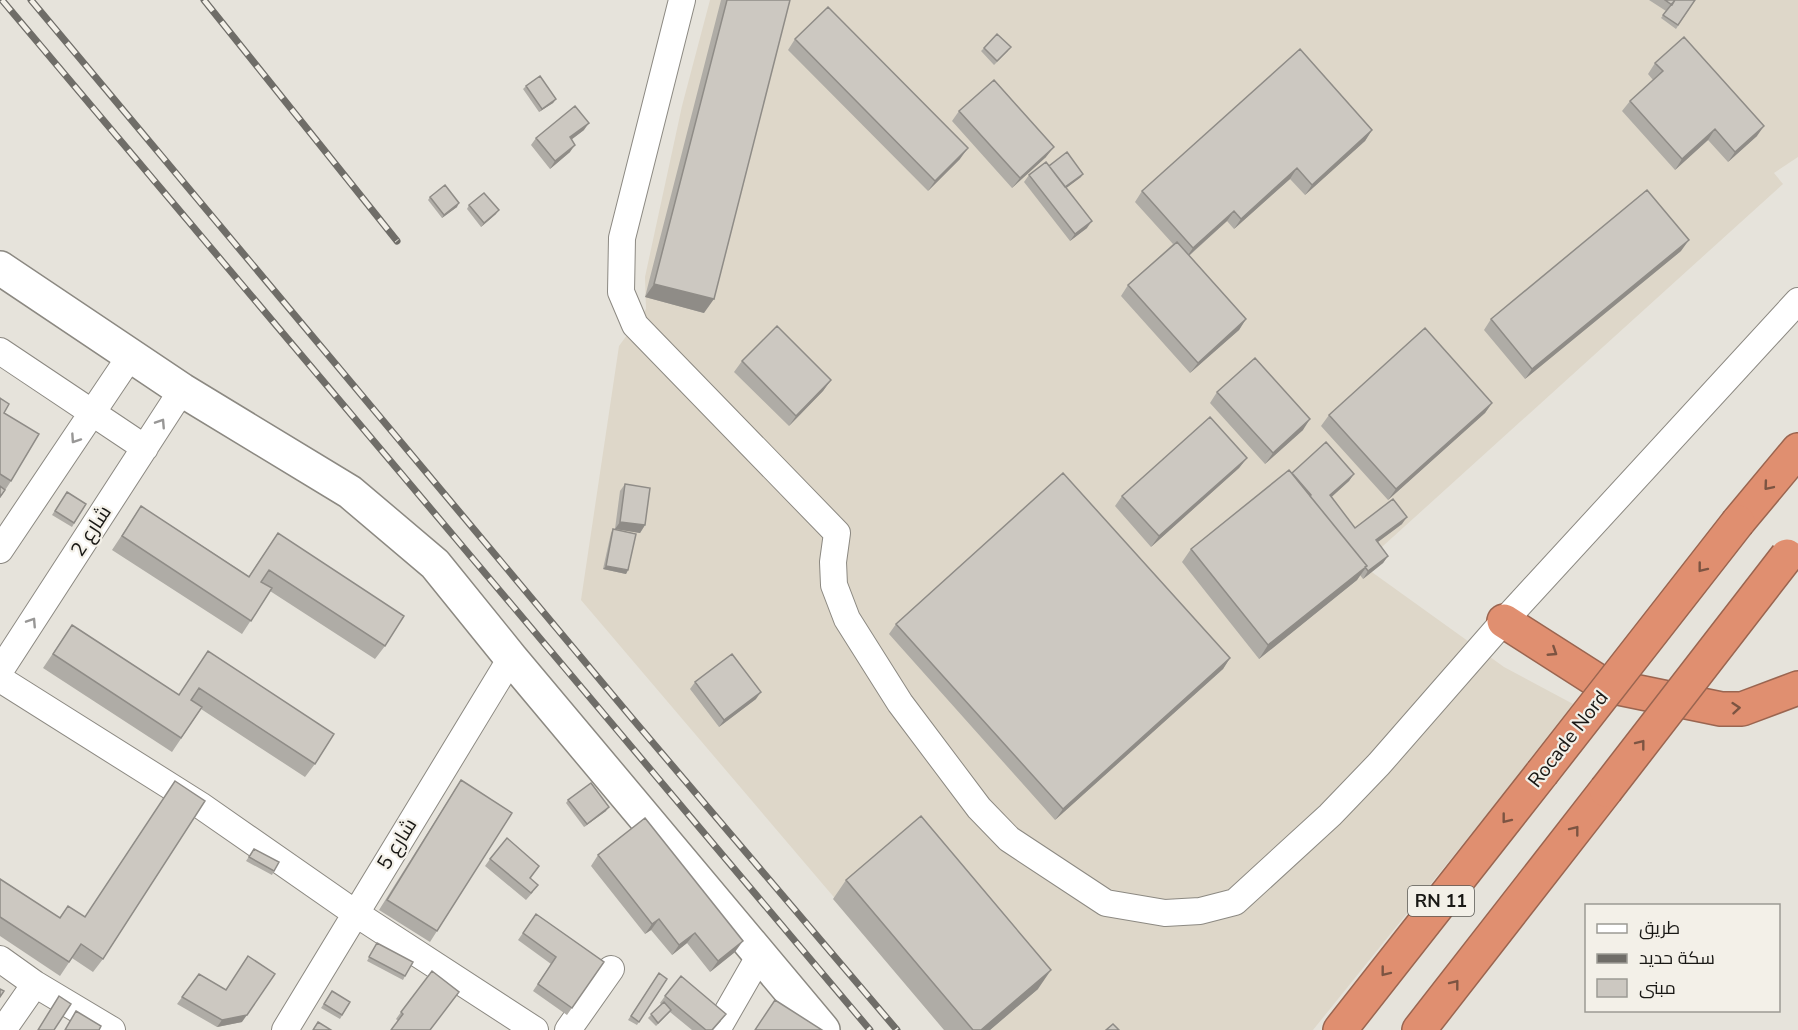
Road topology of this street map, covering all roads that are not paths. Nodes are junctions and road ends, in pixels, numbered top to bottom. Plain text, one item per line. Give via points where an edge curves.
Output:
1 (682, 0) edge
2 (0, 268) edge
3 (1798, 301) edge
4 (0, 351) edge
5 (131, 355) junction
6 (182, 390) junction
7 (93, 413) junction
8 (145, 447) junction
9 (1798, 450) edge
10 (1793, 549) edge
11 (0, 550) edge
12 (1504, 621) junction
13 (511, 658) junction
14 (0, 671) edge
15 (0, 679) edge
16 (1798, 688) edge
17 (355, 912) junction
18 (760, 955) junction
19 (0, 960) edge
20 (610, 969) dead end
21 (35, 984) junction
22 (3, 1030) edge
23 (112, 1030) edge
24 (285, 1030) edge
25 (535, 1030) edge
26 (568, 1030) edge
27 (717, 1030) edge
28 (823, 1030) edge
29 (1340, 1030) edge
30 (1419, 1030) edge

1 - 12 street via 622,238 621,292 635,325 837,533 834,585 847,619 900,703 980,808 1009,839 1106,903 1165,914 1235,902 1379,764
2 - 5 street
3 - 12 street
4 - 7 street
5 - 6 street
5 - 7 street
8 -> 6 street, شارع 2
6 - 13 street via 350,492 435,564
7 - 8 street
7 -> 11 street
14 -> 8 street, شارع 2
9 -> 29 highway, Rocade Nord / RN 11, bridge
30 -> 10 highway, RN 11, bridge
12 -> 16 highway via 1604,685 1721,709 1742,709
13 - 17 street, شارع 5
13 - 18 street
15 - 17 street via 200,805
17 - 24 street, شارع 5
17 - 25 street
18 - 27 street
18 - 28 street
19 - 21 street
20 - 26 street
21 - 22 street
21 - 23 street

